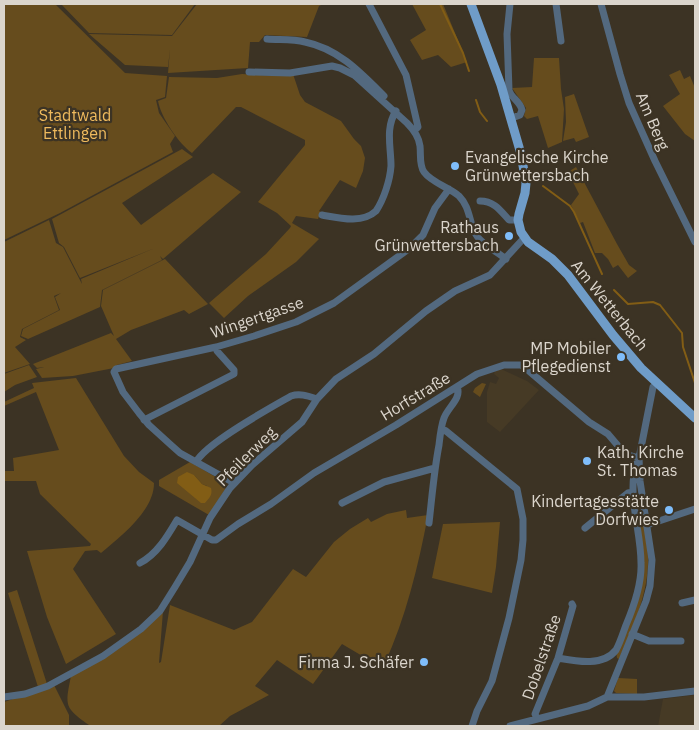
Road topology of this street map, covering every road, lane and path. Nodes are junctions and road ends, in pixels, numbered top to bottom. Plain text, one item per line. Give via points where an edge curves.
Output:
1 (370, 4) edge
2 (471, 4) edge
3 (510, 4) edge
4 (556, 4) edge
5 (601, 4) edge
6 (267, 39) dead end
7 (562, 40) dead end
8 (249, 72) dead end
9 (383, 101) junction
10 (396, 111) junction
11 (512, 118) junction
12 (414, 131) junction
13 (449, 190) junction
14 (480, 201) dead end
15 (322, 216) dead end
16 (518, 220) junction
17 (524, 238) junction
18 (695, 242) edge
19 (506, 258) junction
20 (216, 347) junction
21 (657, 383) junction
22 (457, 387) junction
23 (317, 400) junction
24 (695, 418) edge
25 (144, 420) junction
26 (442, 429) junction
27 (639, 461) junction
28 (196, 462) junction
29 (435, 468) junction
30 (234, 483) junction
31 (633, 492) junction
32 (342, 503) dead end
33 (695, 509) edge
34 (429, 523) dead end
35 (647, 525) junction
36 (585, 528) dead end
37 (201, 534) junction
38 (140, 563) dead end
39 (695, 600) edge
40 (682, 603) dead end
41 (572, 604) dead end
42 (632, 634) junction
43 (681, 642) dead end
44 (558, 658) junction
45 (695, 691) edge
46 (4, 697) edge
47 (607, 697) junction
48 (536, 719) junction
49 (472, 726) edge
50 (510, 726) edge

1 - 12 street via 406,76 416,112 418,127
2 - 11 main road
3 - 11 street via 507,34 509,90 522,106 522,113
4 - 7 street
5 - 18 street, Am Berg via 629,103
6 - 9 street via 305,42 340,55 385,97
8 - 9 street via 290,73 332,66 354,75
9 - 10 street
10 - 12 street
10 - 15 street via 390,123 391,167 376,211 359,218
11 - 16 main road via 526,183
12 - 13 street via 420,144 423,171
13 - 19 street via 465,204 478,237
13 - 20 street, Wingertgasse via 435,208 423,235 347,295 296,322
14 - 16 street via 494,204 509,220
16 - 17 main road
17 - 19 street, Pfeilerweg
17 - 21 main road, Am Wetterbach via 568,275 622,346
19 - 23 street, Pfeilerweg via 490,275 455,291 426,311 374,354 336,379
20 - 25 street via 234,374
20 - 25 street, Wingertgasse via 115,370 123,392
21 - 24 main road, Am Wetterbach
21 - 27 street
22 - 26 street via 458,397 445,414
22 - 27 street, Horfstraße via 492,368 521,365 608,434 625,454
22 - 37 street, Horfstraße via 314,473 216,540
23 - 28 street via 307,395 291,396 224,437
23 - 30 street, Pfeilerweg via 302,422
25 - 28 street via 180,453
26 - 29 street
26 - 49 street via 517,489 523,519 522,560 512,610 492,681
27 - 31 street
27 - 35 street
28 - 30 street
29 - 32 street via 384,482
29 - 34 street
30 - 37 street, Pfeilerweg
31 - 36 street
31 - 44 street via 640,578 631,614 615,651 593,662
33 - 35 street
35 - 42 street via 652,560 650,586
37 - 38 street via 177,520 159,547
37 - 46 street, Pfeilerweg via 176,587 160,611 141,629 103,656 48,686
39 - 40 street
41 - 44 street, Dobelstraße
42 - 43 street via 649,641
42 - 47 street
44 - 48 street, Dobelstraße
45 - 47 street via 644,697
47 - 48 street via 588,706
48 - 50 street

